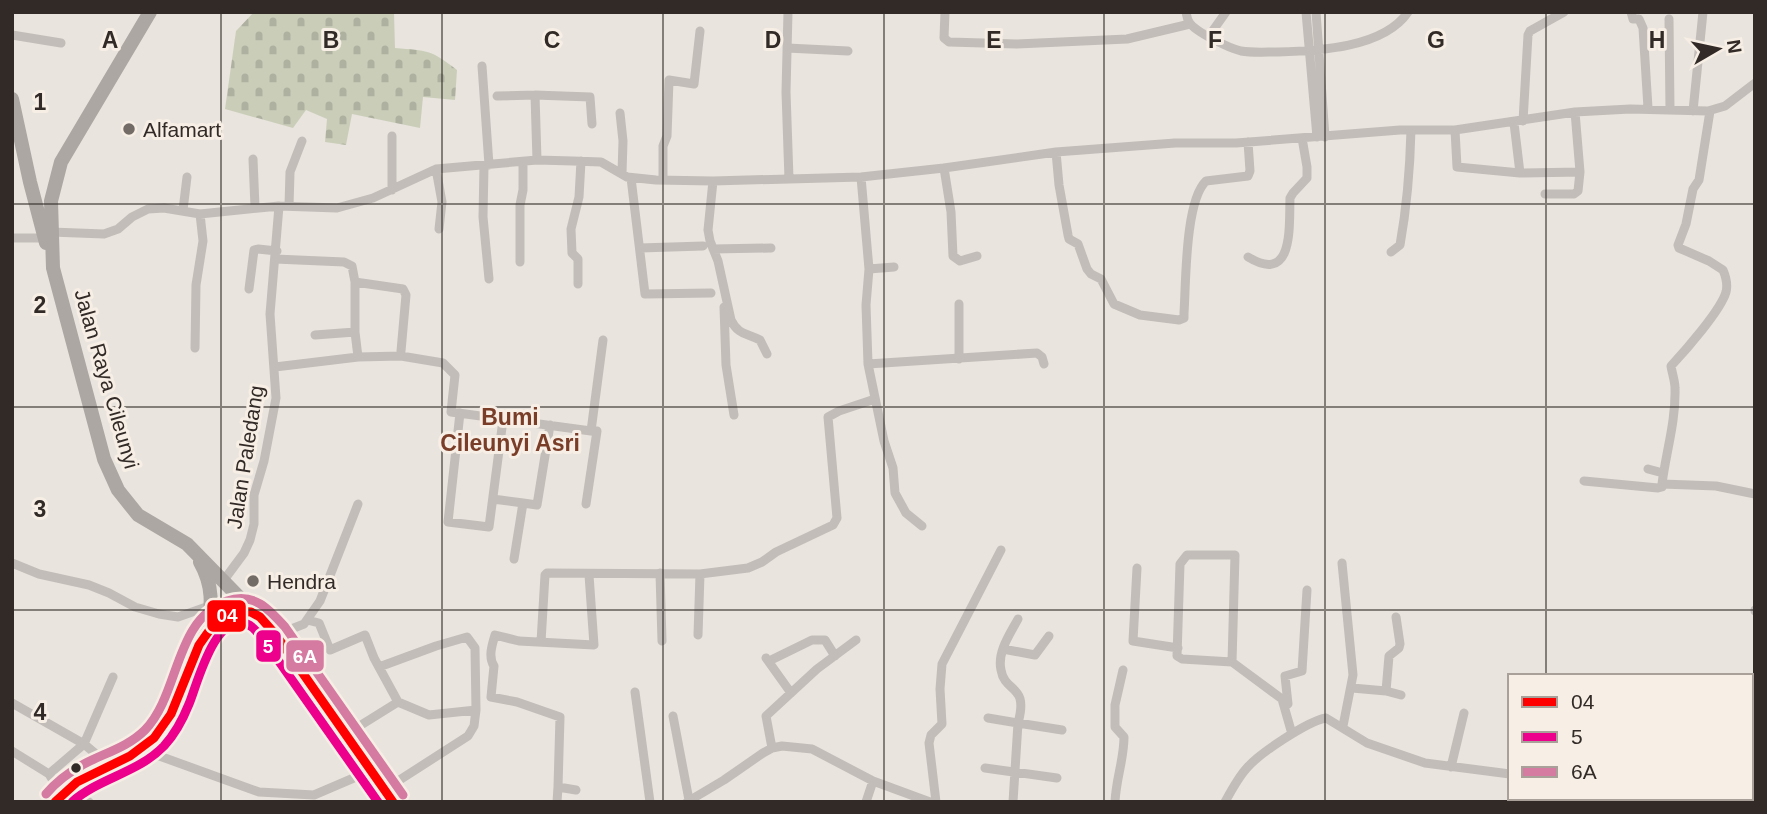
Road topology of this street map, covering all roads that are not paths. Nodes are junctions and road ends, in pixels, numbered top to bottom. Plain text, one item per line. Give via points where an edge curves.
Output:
1 (150, 12) edge
2 (788, 12) edge
3 (945, 12) edge
4 (1186, 12) edge
5 (1226, 12) edge
6 (1306, 12) edge
7 (1316, 12) edge
8 (1408, 12) edge
9 (1564, 12) edge
10 (1631, 12) edge
11 (1703, 12) edge
12 (1669, 19) dead end
13 (1190, 24) junction
14 (700, 31) dead end
15 (12, 35) edge
16 (1209, 36) junction
17 (61, 43) dead end
18 (787, 48) junction
19 (848, 51) dead end
20 (1315, 51) junction
21 (482, 66) dead end
22 (1755, 83) edge
23 (535, 95) junction
24 (497, 96) dead end
25 (12, 99) edge
26 (1648, 108) junction
27 (1670, 110) junction
28 (1693, 111) junction
29 (1710, 111) junction
30 (1575, 112) junction
31 (620, 113) dead end
32 (1519, 122) junction
33 (592, 124) dead end
34 (1411, 130) junction
35 (1455, 130) junction
36 (392, 136) dead end
37 (1321, 137) junction
38 (1302, 138) junction
39 (302, 141) dead end
40 (1248, 142) junction
41 (1056, 152) junction
42 (253, 159) dead end
43 (537, 160) junction
44 (581, 161) junction
45 (523, 162) junction
46 (487, 165) junction
47 (944, 168) junction
48 (436, 169) junction
49 (1580, 172) junction
50 (1520, 173) junction
51 (626, 176) junction
52 (187, 177) dead end
53 (861, 177) junction
54 (789, 179) junction
55 (663, 180) junction
56 (713, 181) junction
57 (30, 182) junction
58 (55, 182) junction
59 (391, 190) junction
60 (1545, 194) dead end
61 (284, 206) junction
62 (256, 208) junction
63 (183, 210) junction
64 (200, 214) junction
65 (439, 229) dead end
66 (48, 235) junction
67 (12, 238) edge
68 (703, 246) dead end
69 (640, 248) junction
70 (771, 248) dead end
71 (713, 249) junction
72 (1391, 252) dead end
73 (276, 255) junction
74 (977, 256) dead end
75 (1248, 257) dead end
76 (520, 262) dead end
77 (894, 267) dead end
78 (869, 269) junction
79 (489, 279) dead end
80 (355, 282) junction
81 (578, 284) dead end
82 (249, 289) dead end
83 (711, 293) dead end
84 (724, 298) junction
85 (959, 304) dead end
86 (355, 332) junction
87 (315, 335) dead end
88 (603, 340) dead end
89 (195, 348) dead end
90 (401, 351) dead end
91 (767, 354) dead end
92 (358, 357) junction
93 (959, 359) junction
94 (1044, 363) dead end
95 (868, 364) junction
96 (275, 367) junction
97 (875, 400) junction
98 (460, 414) junction
99 (734, 415) dead end
100 (503, 419) junction
101 (550, 425) junction
102 (591, 430) junction
103 (1648, 469) dead end
104 (1663, 473) junction
105 (1584, 481) dead end
106 (1662, 484) junction
107 (1755, 494) edge
108 (493, 499) junction
109 (523, 503) junction
110 (358, 504) dead end
111 (586, 504) dead end
112 (922, 526) dead end
113 (187, 544) junction
114 (1001, 550) dead end
115 (514, 559) dead end
116 (12, 563) edge
117 (1342, 563) dead end
118 (1137, 568) dead end
119 (660, 573) junction
120 (700, 574) junction
121 (589, 575) junction
122 (224, 580) junction
123 (1307, 590) dead end
124 (212, 605) junction
125 (258, 615) junction
126 (1396, 617) dead end
127 (1018, 619) dead end
128 (307, 620) junction
129 (206, 632) junction
130 (275, 635) junction
131 (698, 635) dead end
132 (1049, 636) dead end
133 (856, 640) dead end
134 (662, 641) dead end
135 (541, 642) junction
136 (1178, 648) junction
137 (1003, 649) junction
138 (835, 656) junction
139 (1232, 662) junction
140 (379, 667) junction
141 (1123, 670) dead end
142 (113, 677) dead end
143 (1352, 688) junction
144 (1386, 691) junction
145 (635, 692) dead end
146 (791, 694) junction
147 (1401, 695) dead end
148 (12, 702) edge
149 (398, 702) junction
150 (476, 710) junction
151 (1286, 713) junction
152 (1464, 713) dead end
153 (673, 716) dead end
154 (988, 718) dead end
155 (1018, 723) junction
156 (1343, 726) junction
157 (1062, 730) dead end
158 (1292, 734) junction
159 (345, 735) junction
160 (85, 744) junction
161 (772, 748) junction
162 (140, 749) junction
163 (12, 751) edge
164 (109, 765) junction
165 (1451, 767) junction
166 (985, 768) dead end
167 (370, 771) junction
168 (1016, 773) junction
169 (49, 774) junction
170 (1508, 774) edge
171 (1057, 778) dead end
172 (873, 781) junction
173 (558, 788) junction
174 (576, 790) dead end
175 (60, 795) edge
176 (388, 796) edge
177 (278, 797) edge
178 (315, 798) edge
179 (688, 801) edge
180 (89, 802) edge
181 (557, 802) edge
182 (650, 802) edge
183 (866, 802) edge
184 (933, 802) edge
185 (1013, 802) edge
186 (1115, 802) edge
187 (1225, 802) edge

1 - 58 highway via 61,162
2 - 18 street
3 - 13 street via 944,38 949,42 1017,44 1127,38
4 - 13 street
5 - 16 street
6 - 20 street
7 - 20 street
8 - 20 street via 1362,43
9 - 32 street via 1530,30
10 - 26 street via 1643,28
11 - 28 street
12 - 27 street
13 - 16 street
14 - 55 street via 694,84 669,80
15 - 17 street
16 - 20 street via 1242,51
18 - 19 street
18 - 54 street
20 - 37 street
21 - 46 street
22 - 29 street via 1725,106
23 - 24 street
23 - 33 street via 590,97
23 - 43 street
25 - 57 highway, Jalan Raya Cileunyi
26 - 27 street
26 - 30 street
27 - 28 street
28 - 29 street
29 - 104 street via 1699,180 1678,246 1723,270 1727,289 1671,366 1674,411
30 - 32 street
30 - 49 street
31 - 51 street
32 - 35 street
32 - 50 street
34 - 35 street
34 - 37 street
34 - 72 street via 1405,222 1400,246
35 - 50 street via 1457,167
36 - 59 street
37 - 38 street
38 - 40 street
38 - 75 street via 1307,178 1290,198 1283,257 1267,264
39 - 61 street, Jalan Paledang
40 - 41 street
40 - 41 street via 1248,176 1206,181 1199,190 1191,224 1184,318 1179,320 1140,315 1114,303 1103,281 1087,269 1078,244 1069,239
41 - 47 street
42 - 62 street
43 - 44 street
43 - 45 street
44 - 51 street via 601,162
44 - 81 street via 571,229
45 - 46 street
45 - 76 street
46 - 48 street
46 - 79 street via 483,218
47 - 53 street
47 - 74 street via 953,256 960,261
48 - 59 street
48 - 65 street via 442,202
49 - 50 street
49 - 60 street via 1577,193
51 - 55 street
51 - 69 street
52 - 63 street
53 - 54 street
53 - 78 street
54 - 56 street
55 - 56 street
56 - 71 street via 708,230
57 - 58 highway via 40,186
57 - 66 highway, Jalan Raya Cileunyi
58 - 66 highway
59 - 61 street via 337,208
61 - 62 street
61 - 73 street, Jalan Paledang
62 - 64 street
63 - 64 street
63 - 66 street via 148,209 104,234
64 - 89 street via 203,241 196,285
66 - 67 street
66 - 113 highway, Jalan Raya Cileunyi via 53,268 112,478 138,515
68 - 69 street
69 - 83 street via 645,294
70 - 71 street
71 - 84 street
73 - 80 street via 344,262 352,266
73 - 82 street via 254,250
73 - 96 street, Jalan Paledang via 270,314
77 - 78 street
78 - 95 street
80 - 86 street
80 - 90 street via 404,289
84 - 91 street via 735,328 758,338
84 - 99 street via 726,365
85 - 93 street
86 - 87 street
86 - 92 street
88 - 102 street
92 - 96 street
92 - 98 street via 401,356 443,363 455,376 451,412
93 - 94 street via 1037,353
93 - 95 street
95 - 97 street
96 - 122 street, Jalan Paledang via 276,398 254,495 254,524 244,553
97 - 112 street via 895,492 906,513
97 - 120 street via 828,417 836,523 748,568
98 - 100 street
98 - 108 street via 447,522 489,527
100 - 101 street
100 - 108 street
101 - 102 street
101 - 109 street via 537,505
102 - 111 street via 597,431
103 - 104 street
104 - 106 street
105 - 106 street via 1658,488
106 - 107 street via 1716,486
108 - 109 street
109 - 115 street
110 - 128 street via 320,601
113 - 122 highway, Jalan Raya Cileunyi
113 - 124 highway via 207,575
114 - 184 street via 942,664 942,724 929,743
116 - 124 street via 39,575 99,589 159,614 178,617
117 - 143 street
118 - 136 street via 1133,641
119 - 120 street
119 - 121 street
119 - 134 street
120 - 131 street
121 - 135 street via 545,575
121 - 135 street via 594,645
122 - 125 highway, Jalan Raya Cileunyi
123 - 151 street via 1302,671 1285,676
124 - 129 highway
125 - 129 highway via 232,612 217,619
125 - 130 highway, Jalan Raya Cileunyi
126 - 144 street via 1400,644 1389,656
127 - 137 street
128 - 130 street
128 - 140 street via 319,623 330,650 365,635
129 - 162 highway via 164,726
130 - 159 highway, Jalan Raya Cileunyi
132 - 137 street via 1035,655
133 - 138 street
135 - 173 street via 495,635 491,697 561,717
136 - 139 street via 1181,659
136 - 139 street via 1183,558 1191,554 1235,555
137 - 155 street via 1001,673 1021,699
138 - 146 street
138 - 146 street via 825,640 813,640 767,659
139 - 151 street via 1281,698
140 - 149 street
140 - 150 street via 467,637 475,648
141 - 186 street via 1115,727 1124,737 1124,754
142 - 160 street
143 - 144 street
143 - 156 street
144 - 147 street
145 - 182 street
146 - 161 street via 766,716
148 - 160 street
149 - 150 street via 429,715
149 - 159 street
150 - 176 street via 468,736
151 - 158 street
152 - 165 street
153 - 179 street
154 - 155 street
155 - 157 street
155 - 168 street
156 - 158 street via 1326,718
156 - 165 street via 1384,750
158 - 187 street via 1246,768
159 - 167 highway, Jalan Raya Cileunyi
160 - 164 street
160 - 169 street
161 - 172 street via 812,749
161 - 179 street
162 - 164 highway
162 - 177 street
163 - 169 street
164 - 175 highway
165 - 170 street
166 - 168 street
167 - 176 highway, Jalan Raya Cileunyi
167 - 178 street
168 - 171 street
168 - 185 street
169 - 175 street
172 - 183 street
172 - 184 street
173 - 174 street
173 - 181 street
175 - 180 street
177 - 178 street

